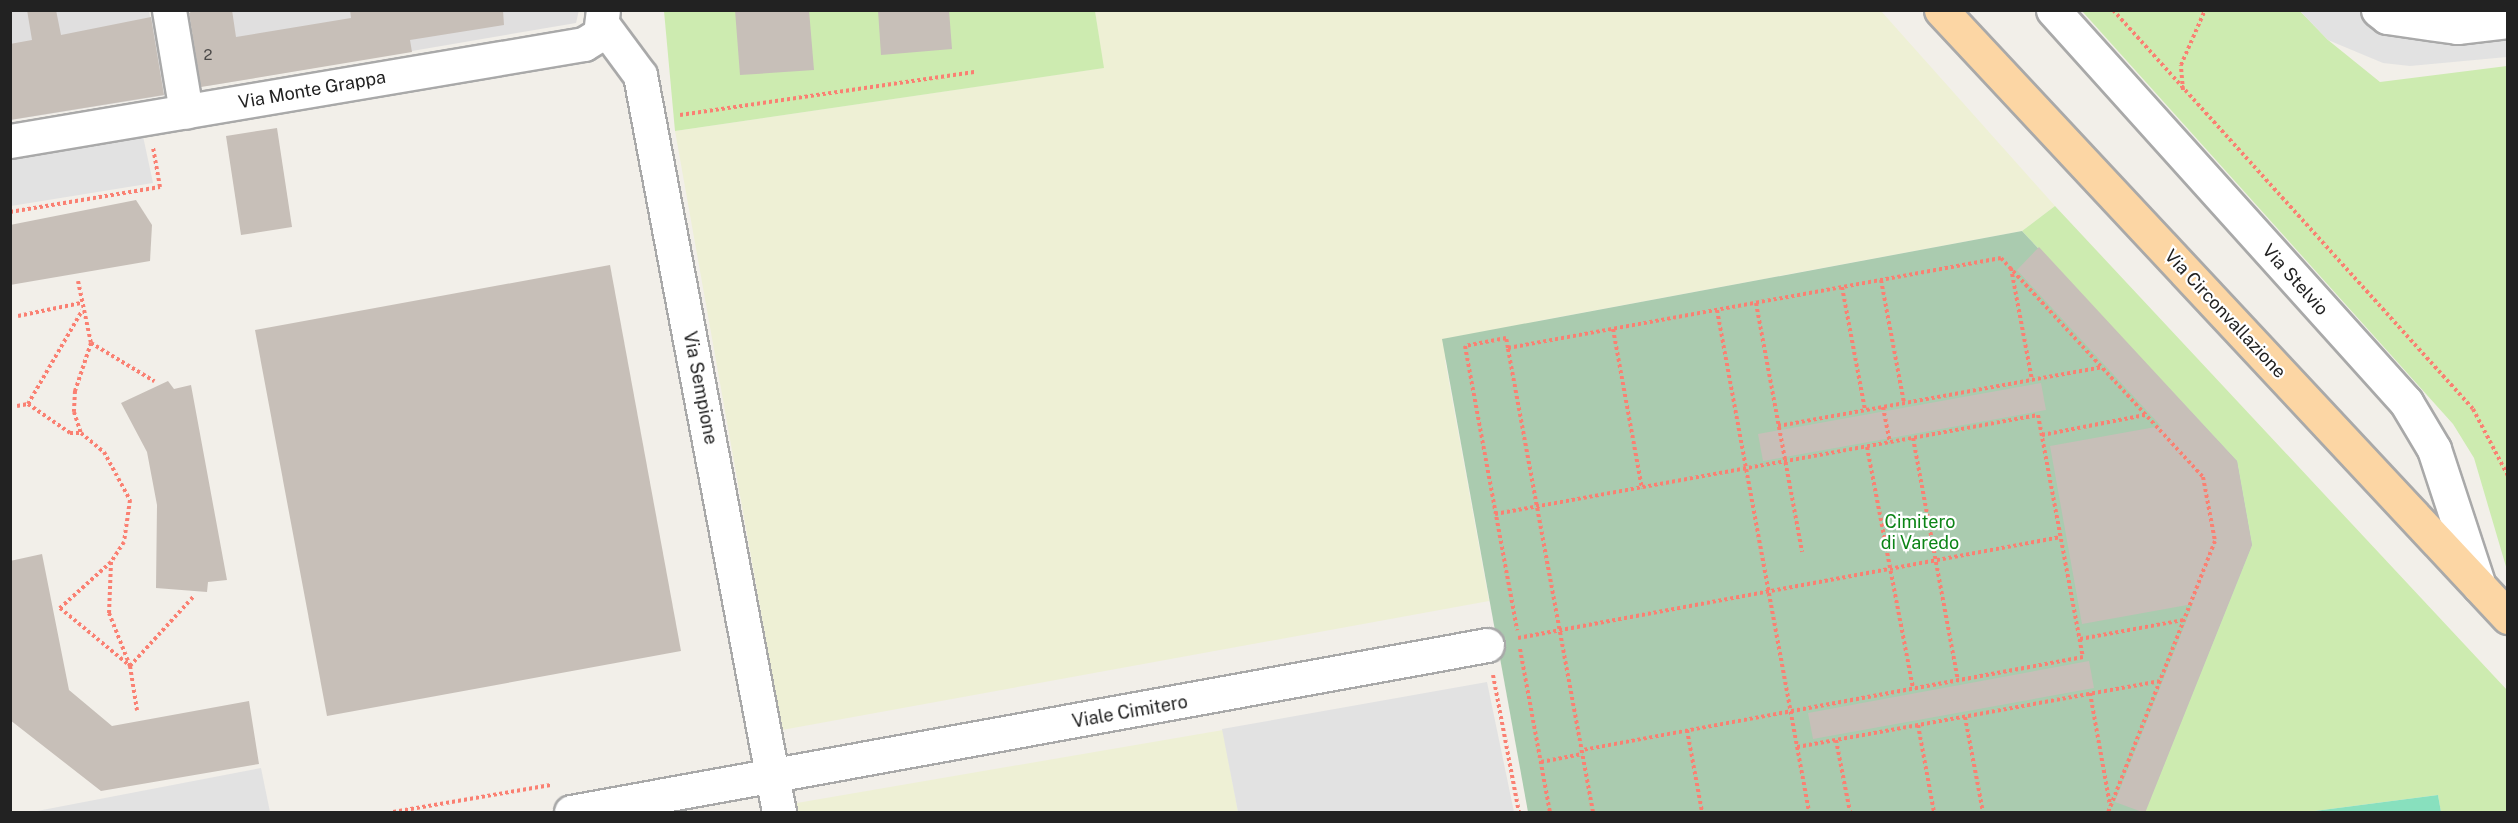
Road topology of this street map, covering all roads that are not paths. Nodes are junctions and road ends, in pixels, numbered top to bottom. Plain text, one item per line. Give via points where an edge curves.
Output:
1 (169, 10) edge
2 (1941, 10) edge
3 (2053, 10) edge
4 (2378, 10) edge
5 (603, 18) edge
6 (2508, 21) edge
7 (186, 112) junction
8 (10, 141) edge
9 (2479, 586) junction
10 (2508, 617) edge
11 (1503, 641) road end
12 (773, 777) junction
13 (571, 813) edge
14 (779, 813) edge

1 - 7 street
2 - 9 main road, Via Circonvallazione
3 - 9 street, Via Stelvio via 2406,402 2434,448
4 - 6 street via 2387,17 2457,27
5 - 7 street, Via Monte Grappa via 597,38 584,44
5 - 12 street, Via Sempione via 640,75
7 - 8 street, Via Monte Grappa
9 - 10 main road, Via Circonvallazione
11 - 12 street, Viale Cimitero
12 - 13 street, Viale Cimitero
12 - 14 street, Via Sempione

